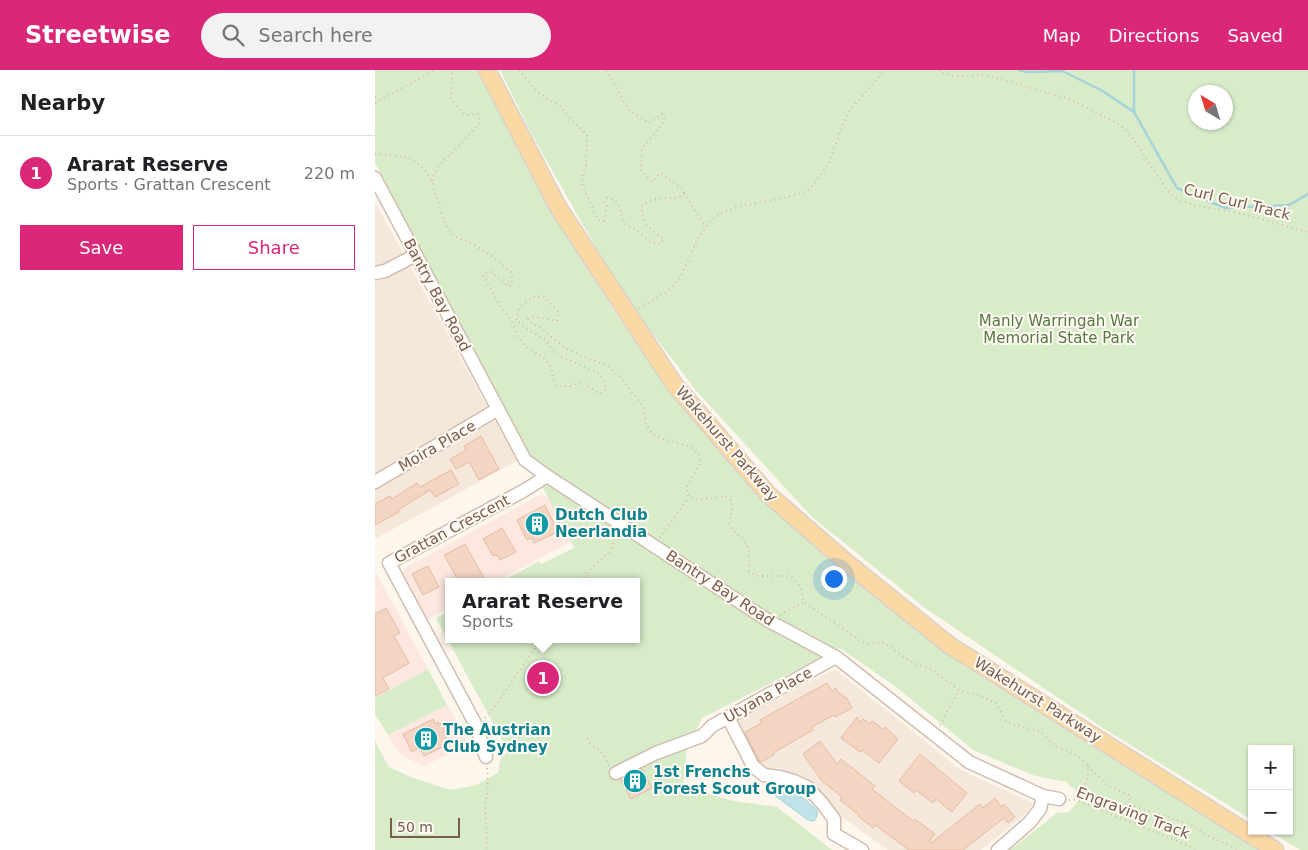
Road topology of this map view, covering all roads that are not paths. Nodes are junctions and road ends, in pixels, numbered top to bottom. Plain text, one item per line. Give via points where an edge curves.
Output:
1 (487, 70) edge
2 (375, 178) edge
3 (416, 255) junction
4 (375, 273) edge
5 (499, 410) junction
6 (547, 476) junction
7 (375, 482) edge
8 (836, 657) junction
9 (728, 717) junction
10 (486, 757) road end
11 (616, 773) road end
12 (1043, 796) junction
13 (1059, 799) road end
14 (862, 850) edge
15 (998, 850) edge
16 (1275, 850) edge

1 - 16 main road, Wakehurst Parkway via 557,207 674,384 768,494 845,562 949,645
2 - 3 street, Bantry Bay Road
3 - 4 street
3 - 5 street, Bantry Bay Road
5 - 6 street, Bantry Bay Road via 525,460
5 - 7 street, Moira Place
6 - 8 street, Bantry Bay Road via 769,621
6 - 10 street, Grattan Crescent via 389,563 477,727
8 - 9 street, Utyana Place
8 - 12 street, Bantry Bay Road via 969,762
9 - 11 street, Utyana Place via 711,726 702,736 656,753
9 - 14 street via 753,766 764,775 807,787 834,819 834,834
12 - 13 street, Bantry Bay Road
12 - 15 street via 1040,809 1030,822

